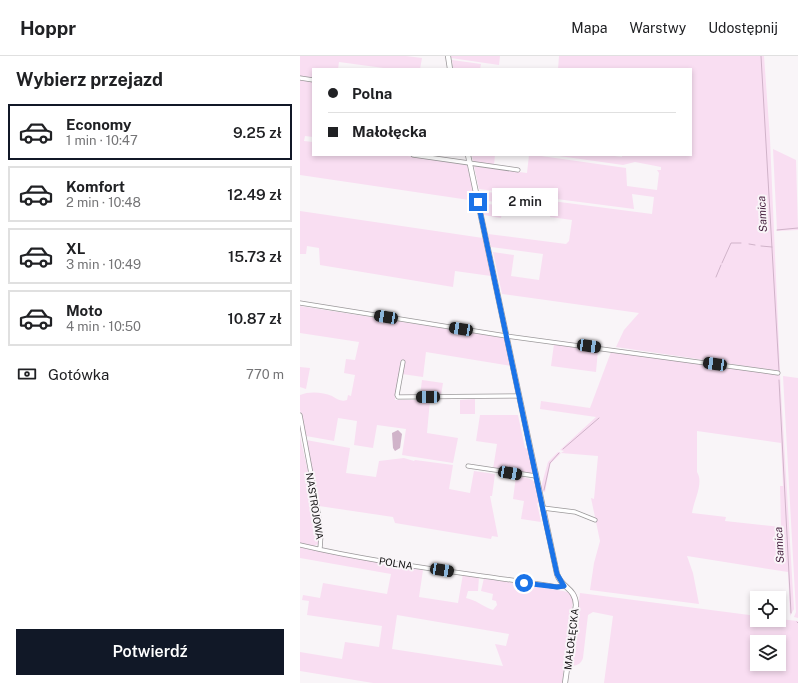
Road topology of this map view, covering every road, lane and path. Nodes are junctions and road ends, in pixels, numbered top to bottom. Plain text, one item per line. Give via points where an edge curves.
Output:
1 (448, 56) edge
2 (450, 68) edge
3 (300, 78) edge
4 (312, 80) edge
5 (420, 156) edge
6 (468, 156) edge
7 (470, 163) junction
8 (518, 170) dead end
9 (300, 303) edge
10 (506, 336) junction
11 (402, 362) dead end
12 (778, 373) dead end
13 (519, 396) junction
14 (300, 415) edge
15 (468, 466) dead end
16 (536, 476) junction
17 (543, 508) junction
18 (595, 520) dead end
19 (300, 545) edge
20 (320, 550) junction
21 (564, 586) junction
22 (565, 683) edge

1 - 2 street
3 - 4 street
5 - 7 street
6 - 7 street, MAŁOŁĘCKA
7 - 8 street
7 - 10 street, MAŁOŁĘCKA
9 - 10 street
10 - 12 street
10 - 13 street, MAŁOŁĘCKA
11 - 13 street via 398,397
13 - 16 street, MAŁOŁĘCKA
14 - 20 street, NASTROJOWA via 318,511
15 - 16 street
16 - 17 street, MAŁOŁĘCKA
17 - 18 street via 575,512
17 - 21 street, MAŁOŁĘCKA via 557,574
19 - 20 street, POLNA
20 - 21 street, POLNA via 517,582
21 - 22 street, MAŁOŁĘCKA via 574,593 576,602

